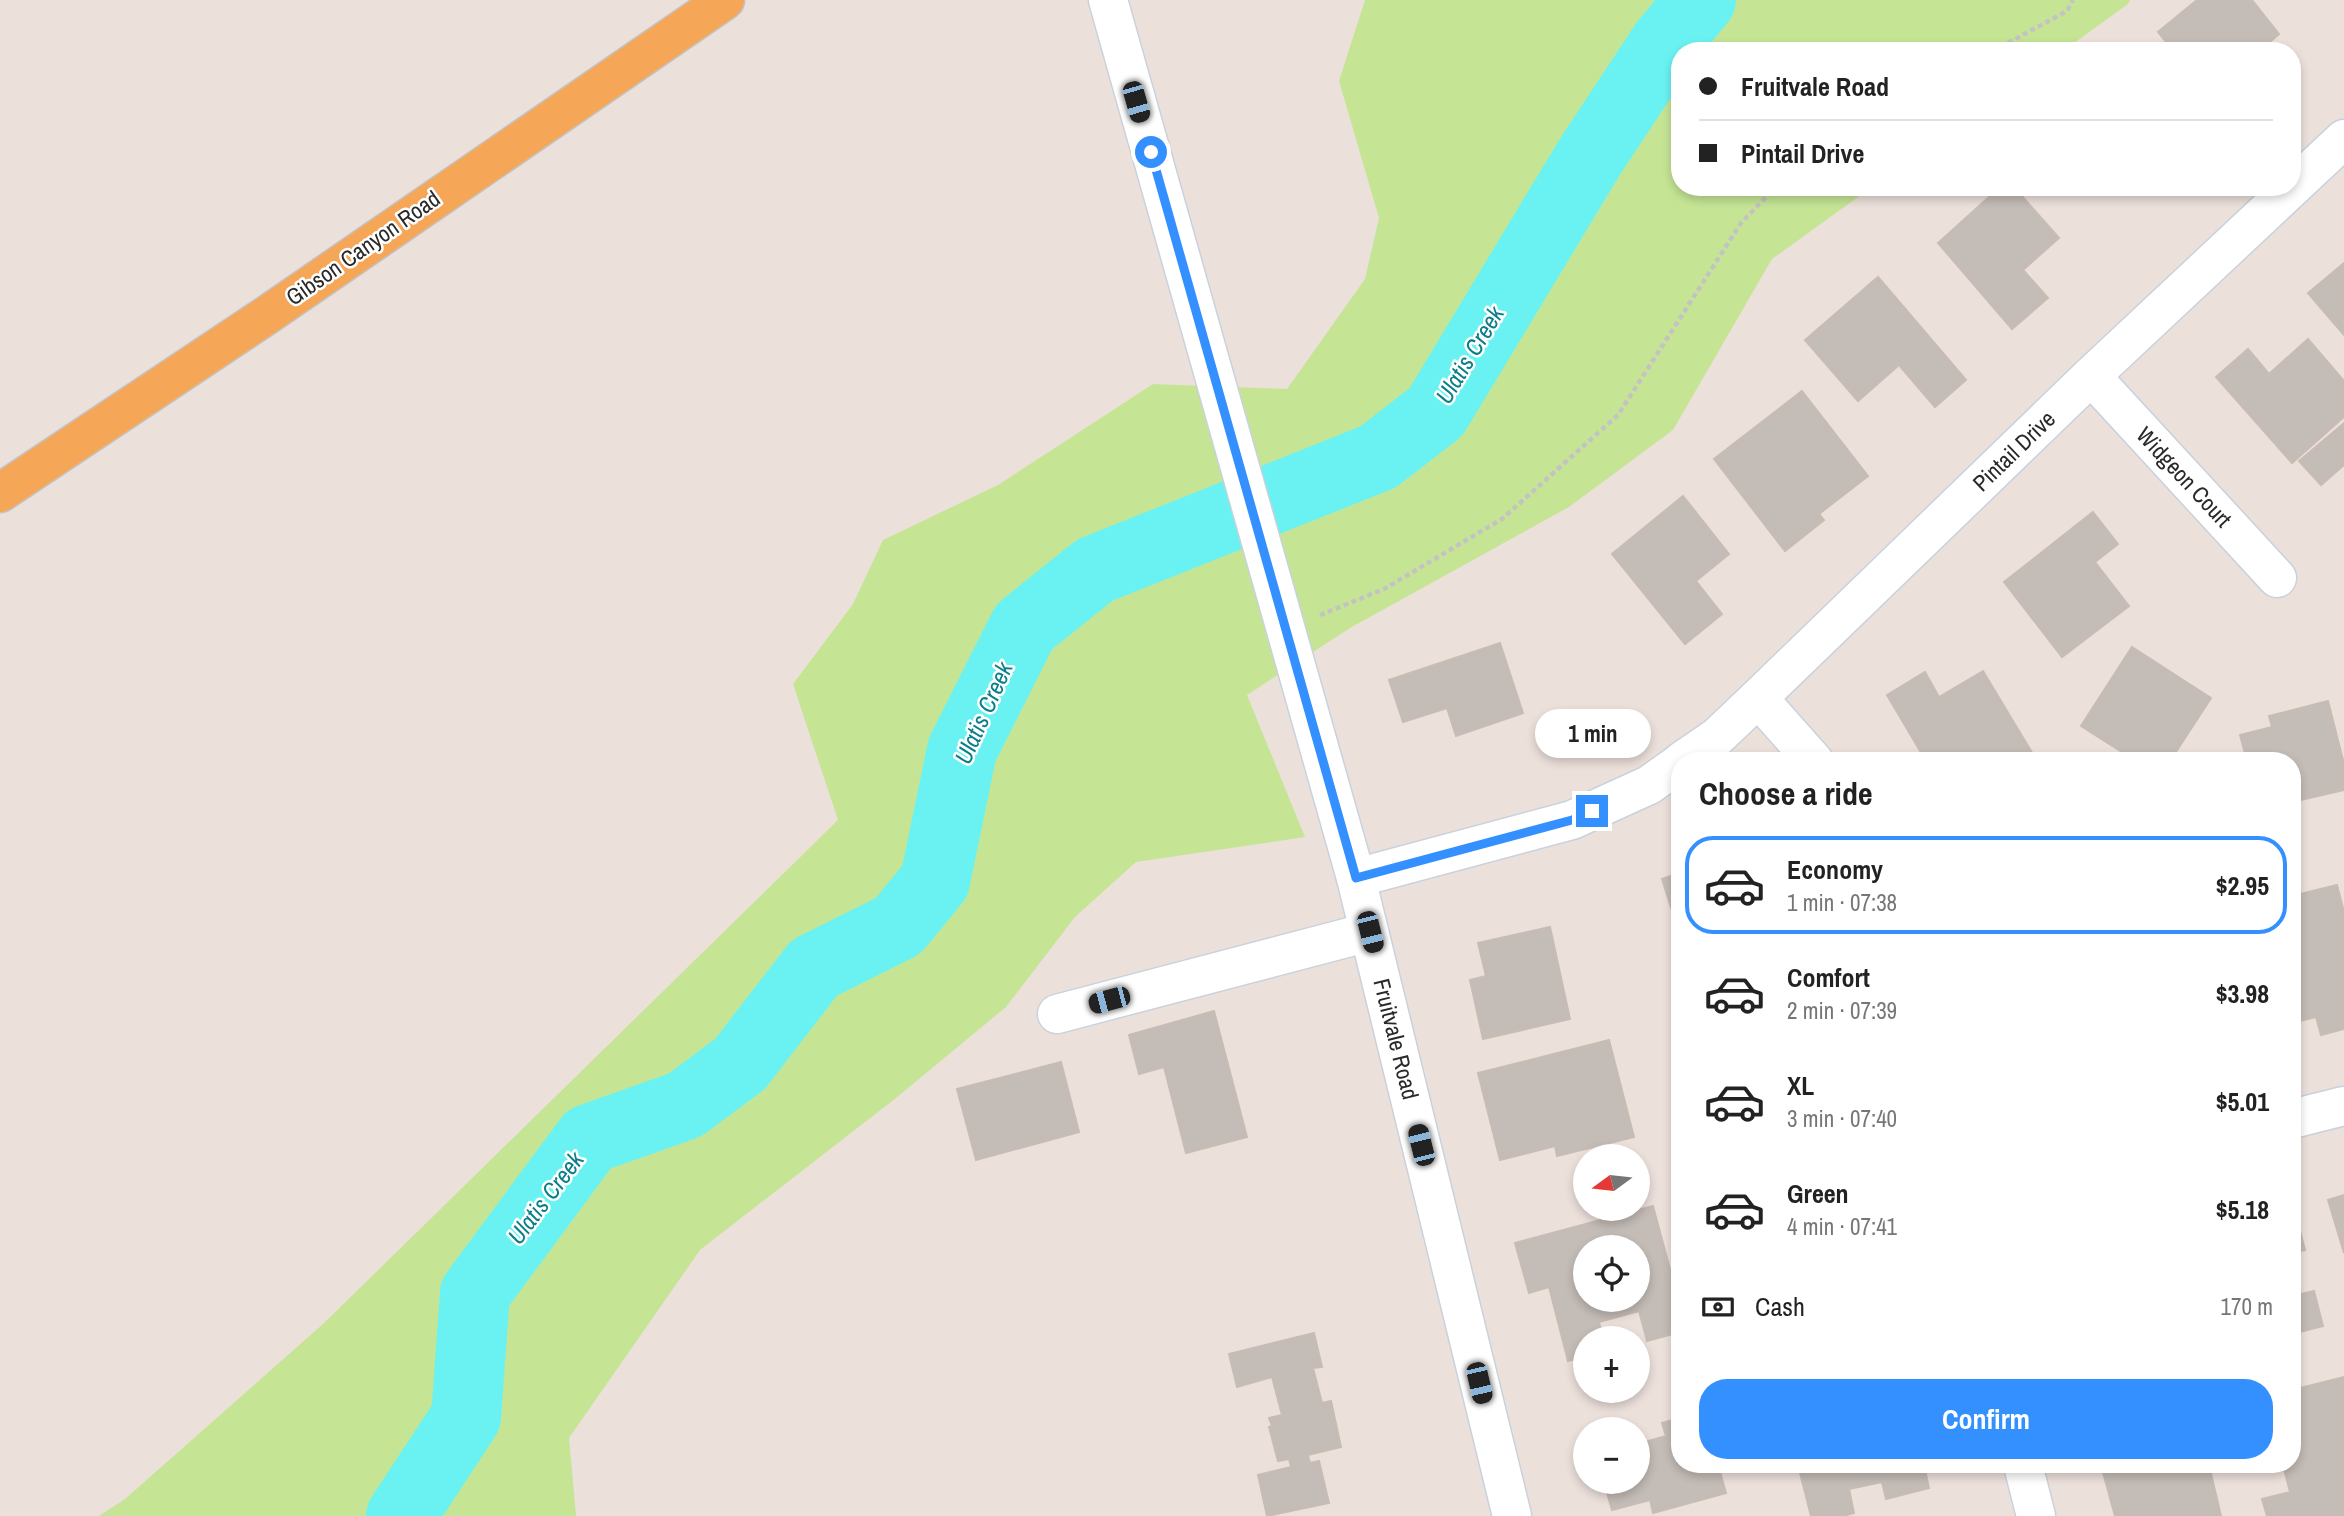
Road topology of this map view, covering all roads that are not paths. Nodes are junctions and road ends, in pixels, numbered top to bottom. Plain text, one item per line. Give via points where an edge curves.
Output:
1 (725, 0) edge
2 (1108, 0) edge
3 (2344, 139) edge
4 (2301, 179) edge
5 (2283, 196) edge
6 (2091, 376) junction
7 (0, 493) edge
8 (2277, 578) dead end
9 (1758, 698) junction
10 (1695, 752) edge
11 (1806, 752) edge
12 (1671, 769) edge
13 (1356, 878) junction
14 (1370, 932) junction
15 (1057, 1014) dead end
16 (2344, 1106) edge
17 (2301, 1117) edge
18 (2025, 1473) edge
19 (1512, 1516) edge
20 (2036, 1516) edge

1 - 7 main road, Gibson Canyon Road
2 - 13 street, Fruitvale Road
3 - 4 street, Pintail Drive
5 - 6 street, Pintail Drive
6 - 8 street, Widgeon Court
6 - 9 street, Pintail Drive
9 - 10 street, Pintail Drive
9 - 11 street
12 - 13 street, Pintail Drive via 1649,785 1572,820
13 - 14 street, Fruitvale Road
14 - 15 street
14 - 19 street, Fruitvale Road
16 - 17 street
18 - 20 street

